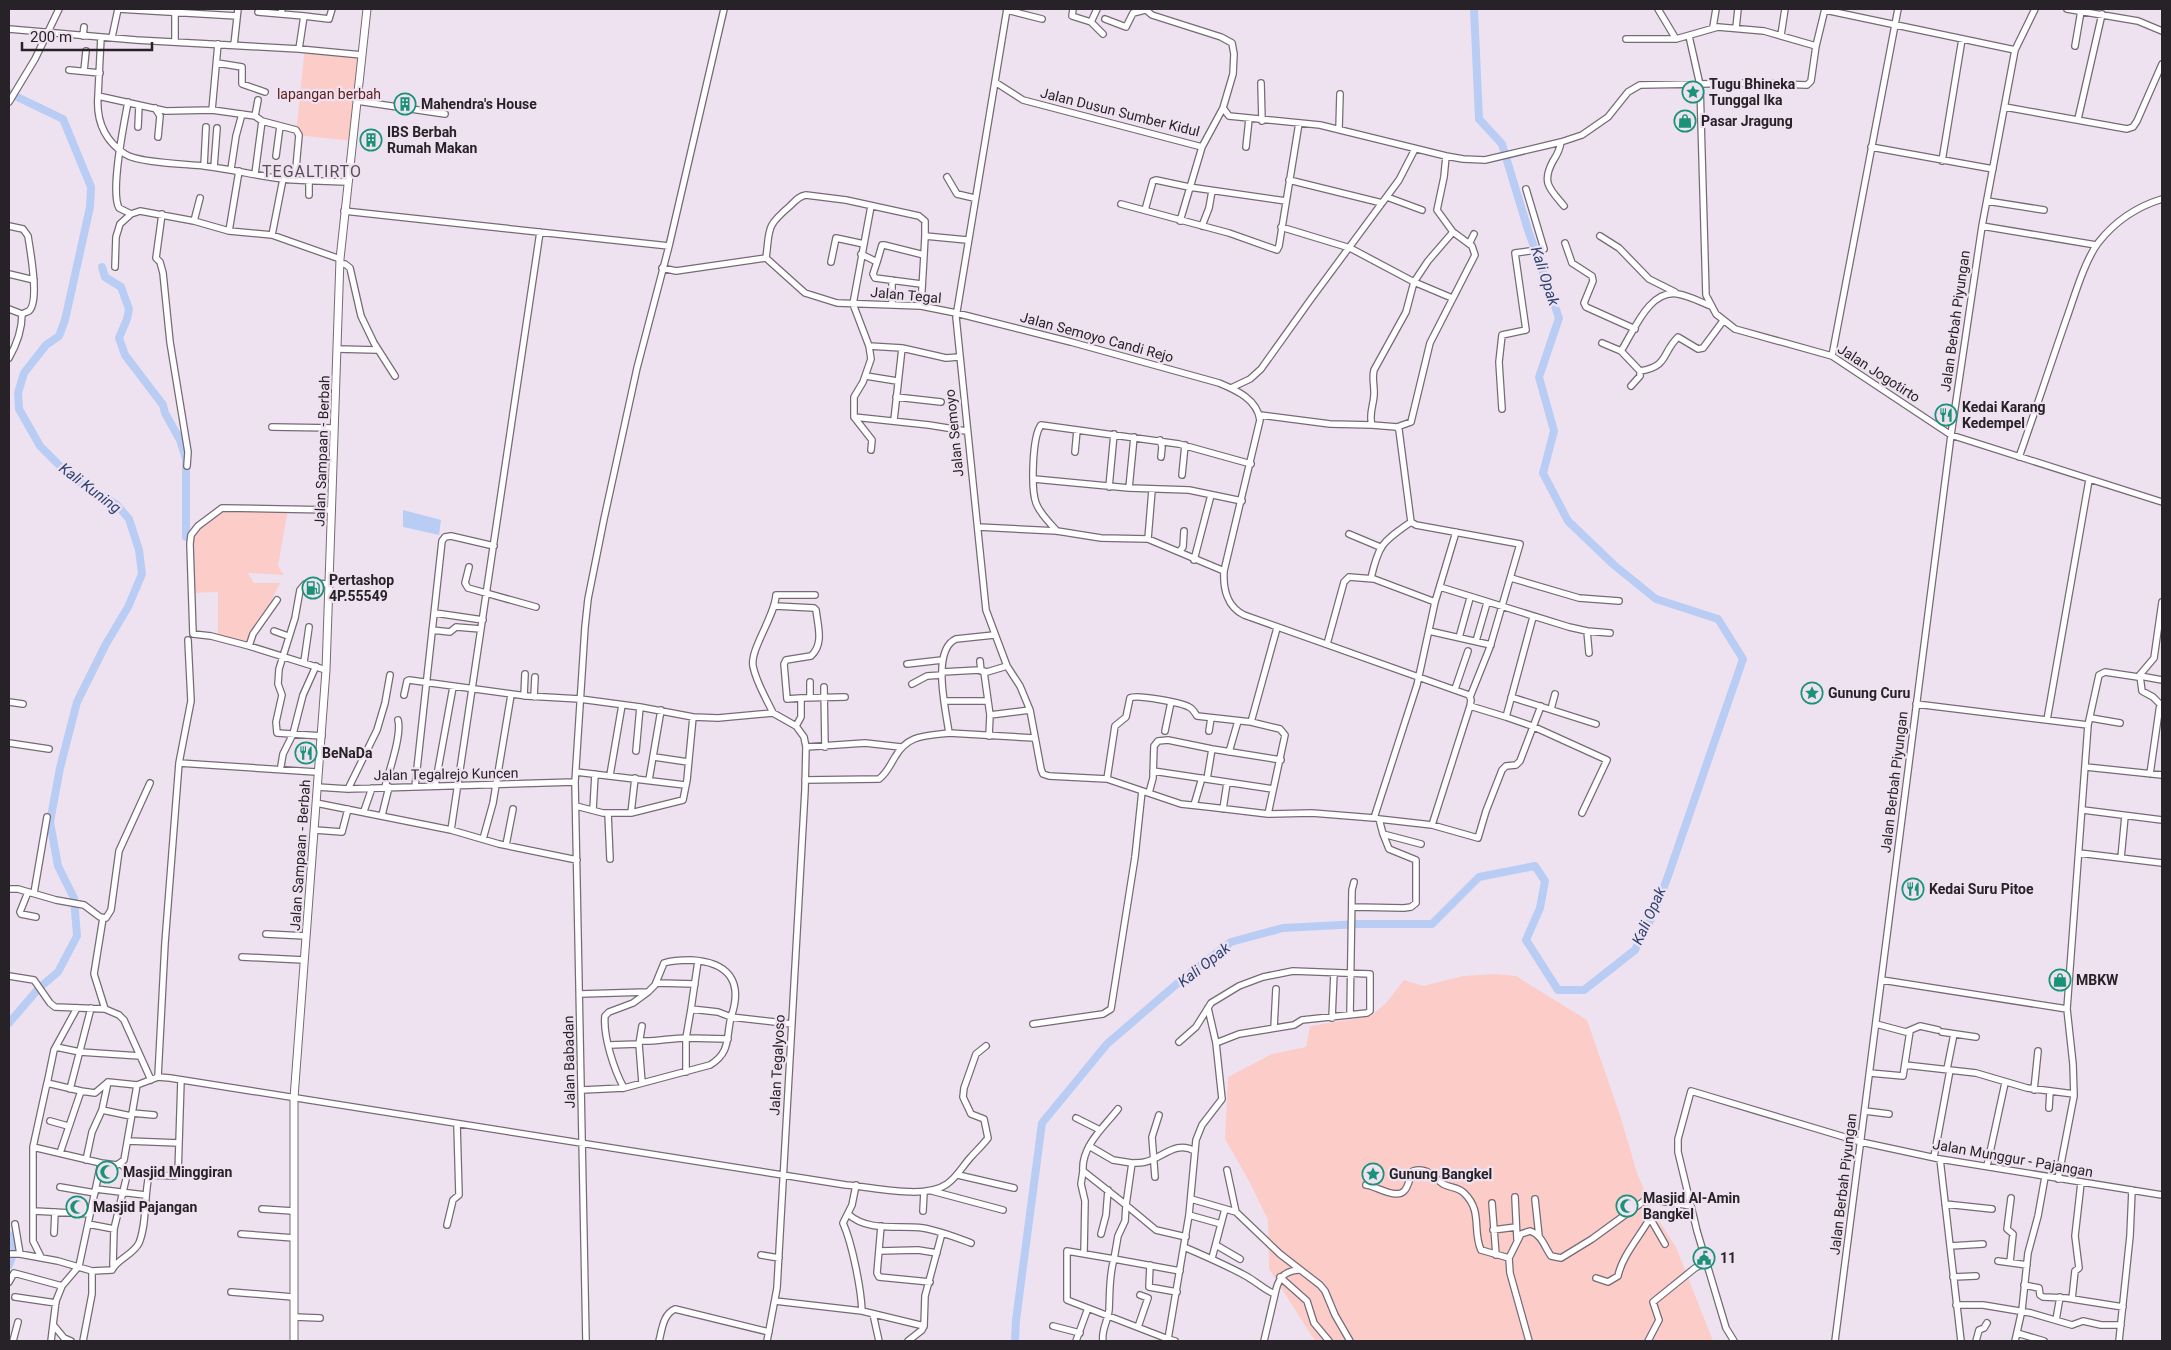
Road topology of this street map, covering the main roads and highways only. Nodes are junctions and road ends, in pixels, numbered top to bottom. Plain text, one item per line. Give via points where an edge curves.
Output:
1 (367, 9) edge
2 (294, 1341) edge

1 - 2 main road, Jalan Sampaan - Berbah via 340,262 326,670 294,1098

